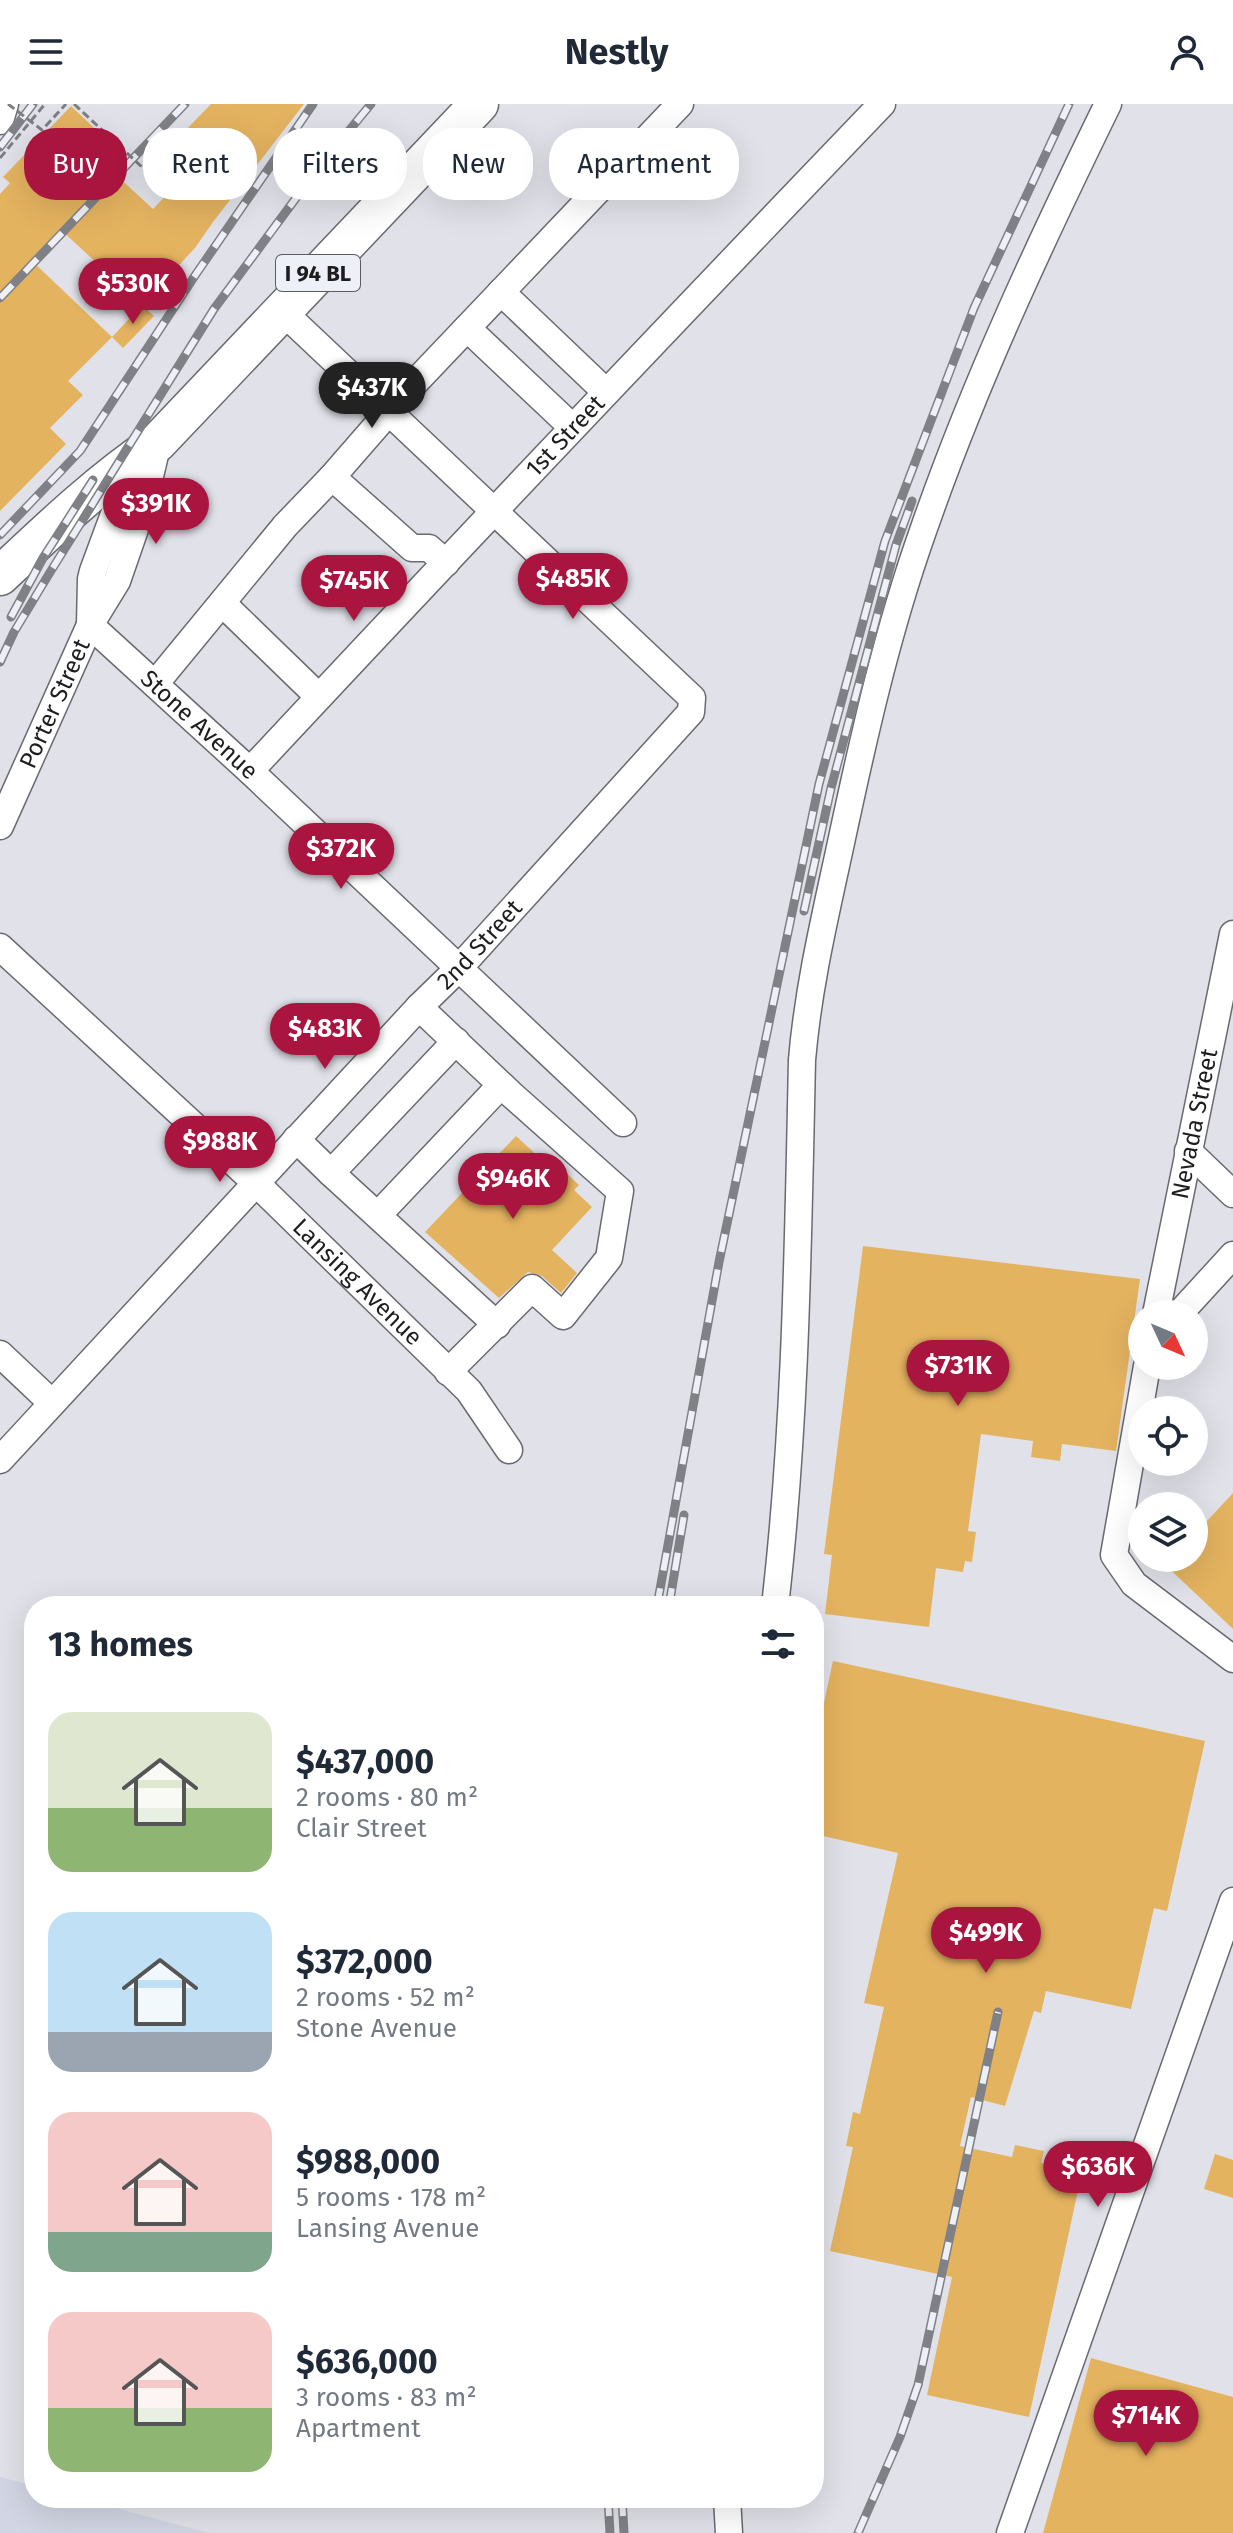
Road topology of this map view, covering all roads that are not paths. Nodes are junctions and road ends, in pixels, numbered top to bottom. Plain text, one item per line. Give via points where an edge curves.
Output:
1 (6, 104) edge
2 (479, 104) edge
3 (680, 104) edge
4 (882, 104) edge
5 (1108, 104) edge
6 (0, 121) edge
7 (501, 292) junction
8 (282, 311) junction
9 (467, 328) junction
10 (606, 392) junction
11 (390, 412) junction
12 (572, 427) junction
13 (158, 442) junction
14 (332, 477) junction
15 (496, 512) junction
16 (446, 563) junction
17 (0, 576) edge
18 (222, 603) junction
19 (90, 625) junction
20 (155, 684) junction
21 (319, 697) junction
22 (250, 771) junction
23 (0, 826) edge
24 (1233, 934) edge
25 (0, 947) edge
26 (459, 968) junction
27 (419, 1007) junction
28 (456, 1041) junction
29 (501, 1085) junction
30 (623, 1123) dead end
31 (296, 1139) junction
32 (1188, 1151) junction
33 (331, 1173) junction
34 (256, 1183) junction
35 (1233, 1194) edge
36 (378, 1215) junction
37 (1233, 1255) edge
38 (1159, 1300) edge
39 (1192, 1300) edge
40 (497, 1325) junction
41 (0, 1354) edge
42 (448, 1372) junction
43 (1145, 1380) edge
44 (52, 1403) junction
45 (509, 1450) dead end
46 (0, 1460) edge
47 (776, 1596) edge
48 (1233, 1659) edge
49 (1233, 1901) edge
50 (728, 2508) edge
51 (729, 2533) edge
52 (1010, 2533) edge

1 - 6 street
2 - 8 highway, I 94 BL
3 - 7 street
4 - 10 street, 1st Street
5 - 47 street via 1037,250 923,530 853,785 804,1032 792,1407
7 - 9 street
7 - 10 street
8 - 11 street
8 - 13 highway, I 94 BL
9 - 11 street
9 - 12 street
10 - 12 street, 1st Street
11 - 14 street
11 - 15 street
12 - 15 street, 1st Street
13 - 17 highway, I 94 BL via 81,499
13 - 19 street, Porter Street via 117,581
14 - 16 street via 409,546 429,548
14 - 18 street
15 - 16 street, 1st Street
15 - 26 street, 2nd Street via 692,698 693,706
16 - 21 street, 1st Street
18 - 20 street
18 - 21 street
19 - 20 street, Stone Avenue
19 - 23 street, Porter Street
20 - 22 street, Stone Avenue
21 - 22 street, 1st Street
22 - 26 street, Stone Avenue
24 - 32 street, Nevada Street
25 - 34 street, Lansing Avenue
26 - 27 street, 2nd Street
26 - 30 street, Stone Avenue
27 - 28 street
27 - 31 street, 2nd Street
28 - 29 street
28 - 33 street
29 - 36 street
29 - 40 street via 620,1191 609,1258 563,1316 532,1288
31 - 33 street
31 - 34 street, 2nd Street
32 - 35 street
32 - 38 street, Nevada Street
33 - 36 street
34 - 42 street, Lansing Avenue
34 - 44 street, 2nd Street
36 - 40 street
37 - 39 street
40 - 42 street
41 - 44 street
42 - 45 street, Lansing Avenue via 469,1391
43 - 48 street via 1114,1555 1134,1584
44 - 46 street, 2nd Street
49 - 52 street
50 - 51 street

